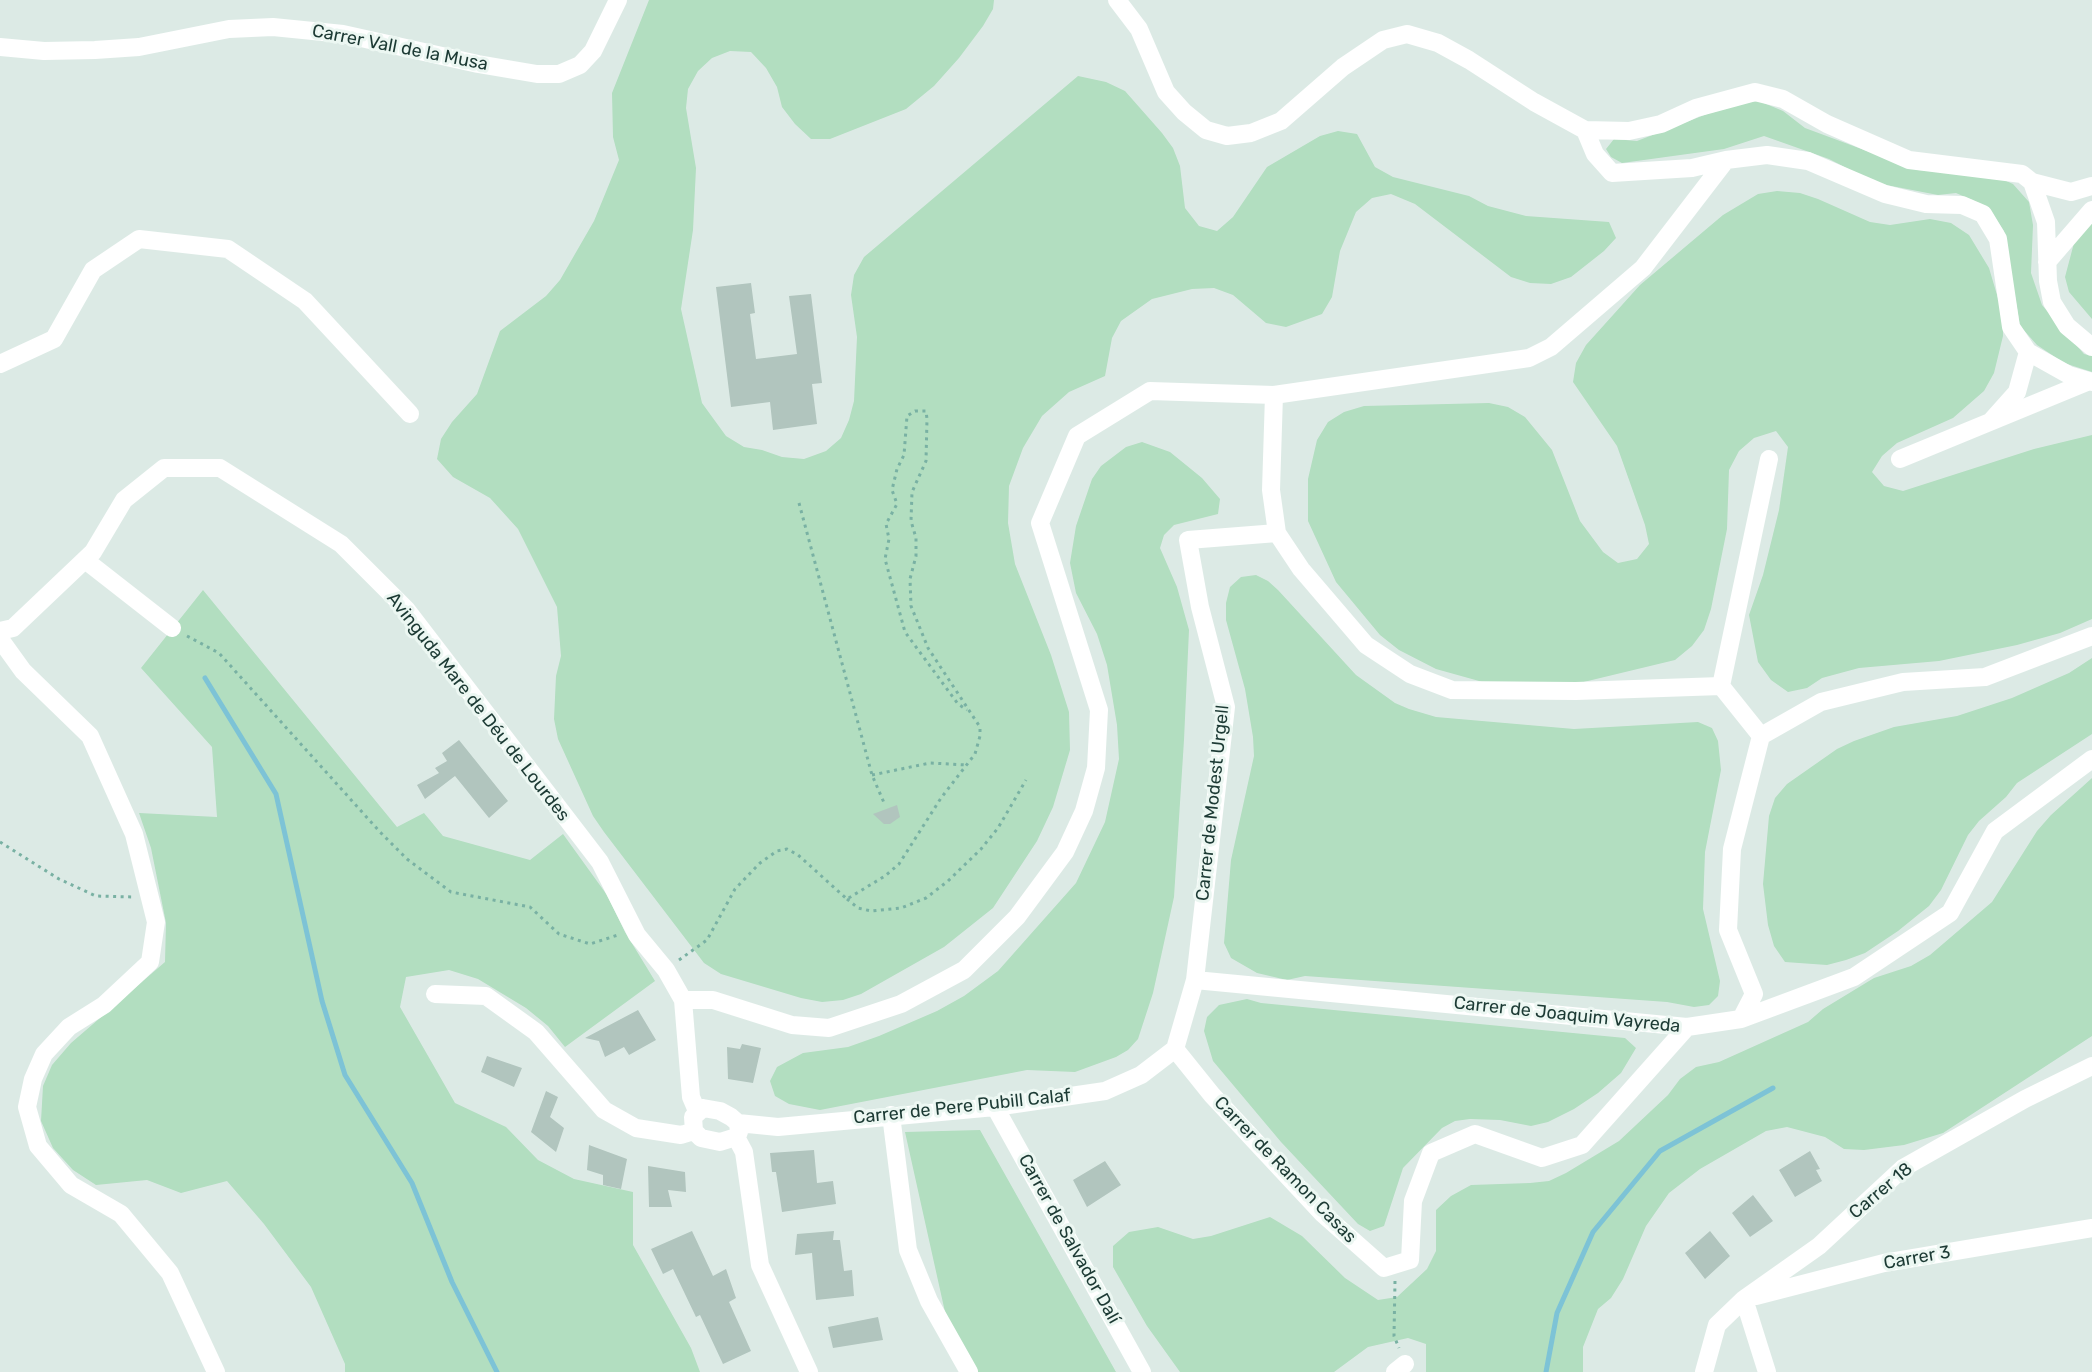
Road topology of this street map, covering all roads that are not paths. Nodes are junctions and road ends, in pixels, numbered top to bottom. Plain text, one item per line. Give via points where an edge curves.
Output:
1 (618, 0) edge
2 (1117, 0) edge
3 (0, 46) edge
4 (1585, 129) junction
5 (1726, 160) junction
6 (2032, 182) junction
7 (2092, 186) edge
8 (2092, 210) edge
9 (2047, 262) junction
10 (2092, 347) edge
11 (2028, 352) junction
12 (0, 364) edge
13 (2090, 382) edge
14 (1274, 395) junction
15 (410, 414) dead end
16 (1989, 423) junction
17 (1769, 459) dead end
18 (1900, 459) dead end
19 (1277, 532) junction
20 (85, 560) junction
21 (172, 628) road end
22 (0, 631) edge
23 (2092, 636) edge
24 (0, 639) edge
25 (1720, 686) junction
26 (1761, 736) junction
27 (2092, 759) edge
28 (1195, 980) junction
29 (435, 994) dead end
30 (683, 1000) junction
31 (1741, 1019) junction
32 (1687, 1028) junction
33 (1175, 1049) junction
34 (2092, 1066) edge
35 (995, 1107) junction
36 (697, 1111) junction
37 (891, 1115) junction
38 (737, 1130) junction
39 (694, 1131) junction
40 (2092, 1228) edge
41 (1744, 1299) junction
42 (216, 1372) edge
43 (809, 1372) edge
44 (969, 1372) edge
45 (1142, 1372) edge
46 (1704, 1372) edge
47 (1767, 1372) edge

1 - 3 street, Carrer Vall de la Musa via 593,51 580,65 559,74 537,74 343,34 273,27 229,29 139,47 95,51
2 - 4 street via 1139,29 1166,92 1206,130 1227,136 1251,133 1281,121 1343,67 1383,40 1407,34 1438,43
4 - 5 street via 1594,154 1612,173 1692,168
4 - 6 street via 1629,131 1755,92 1783,99 1827,124 1909,160 2010,171
5 - 11 street via 1767,155 1808,161 1885,194 1926,204 1962,205 1983,214 1998,238 2012,327
5 - 14 street via 1643,268 1551,347 1529,358
6 - 7 street via 2071,192
6 - 9 street via 2046,222
8 - 9 street
9 - 10 street via 2052,303 2067,326
11 - 13 street
11 - 16 street via 2017,392
12 - 15 street via 54,339 93,270 139,239 228,249 305,301
13 - 16 street
14 - 19 street via 1271,490
14 - 30 street via 1150,391 1077,436 1040,523 1099,710 1096,768 1084,811 1065,852 1017,917 964,970 901,1004 829,1028 792,1025 713,1000
16 - 18 street
17 - 25 street
19 - 25 street via 1300,569 1366,645 1410,674 1452,690
19 - 28 street, Carrer de Modest Urgell via 1188,540 1200,607 1226,707
20 - 21 street
20 - 22 street, Avinguda Mare de Déu de Lourdes via 13,628
20 - 30 street, Avinguda Mare de Déu de Lourdes via 124,500 164,468 220,468 341,544 406,609 600,862 635,930
23 - 26 street via 1985,677 1903,682 1821,702
24 - 42 street via 23,671 90,736 134,834 156,922 150,962 104,1005 69,1027 44,1054 27,1107 38,1146 71,1185 121,1214 170,1273
25 - 26 street
26 - 31 street via 1732,849 1728,930 1754,994
27 - 31 street, Carrer de Joaquim Vayreda via 1995,831 1950,913 1854,977
28 - 32 street, Carrer de Joaquim Vayreda
28 - 33 street, Carrer de Modest Urgell
29 - 39 street via 486,996 536,1032 604,1110 636,1128 681,1135
30 - 36 street, Avinguda Mare de Déu de Lourdes via 691,1097
31 - 32 street, Carrer de Joaquim Vayreda
32 - 33 street, Carrer de Ramon Casas via 1582,1145 1542,1158 1475,1134 1431,1153 1413,1201 1410,1260 1384,1268 1323,1215
33 - 35 street, Carrer de Pere Pubill Calaf via 1141,1075 1104,1091
34 - 41 street, Carrer 18 via 1903,1168 1819,1246
35 - 37 street, Carrer de Pere Pubill Calaf
35 - 45 street, Carrer de Salvador Dalí
36 - 38 street via 720,1111
36 - 39 street via 693,1117
37 - 38 street, Carrer de Pere Pubill Calaf
37 - 44 street via 908,1250 929,1301
38 - 39 street via 720,1142 702,1138
38 - 43 street via 744,1152 760,1265
40 - 41 street, Carrer 3 via 1884,1263
41 - 46 street, Carrer 18 via 1717,1325
41 - 47 street

